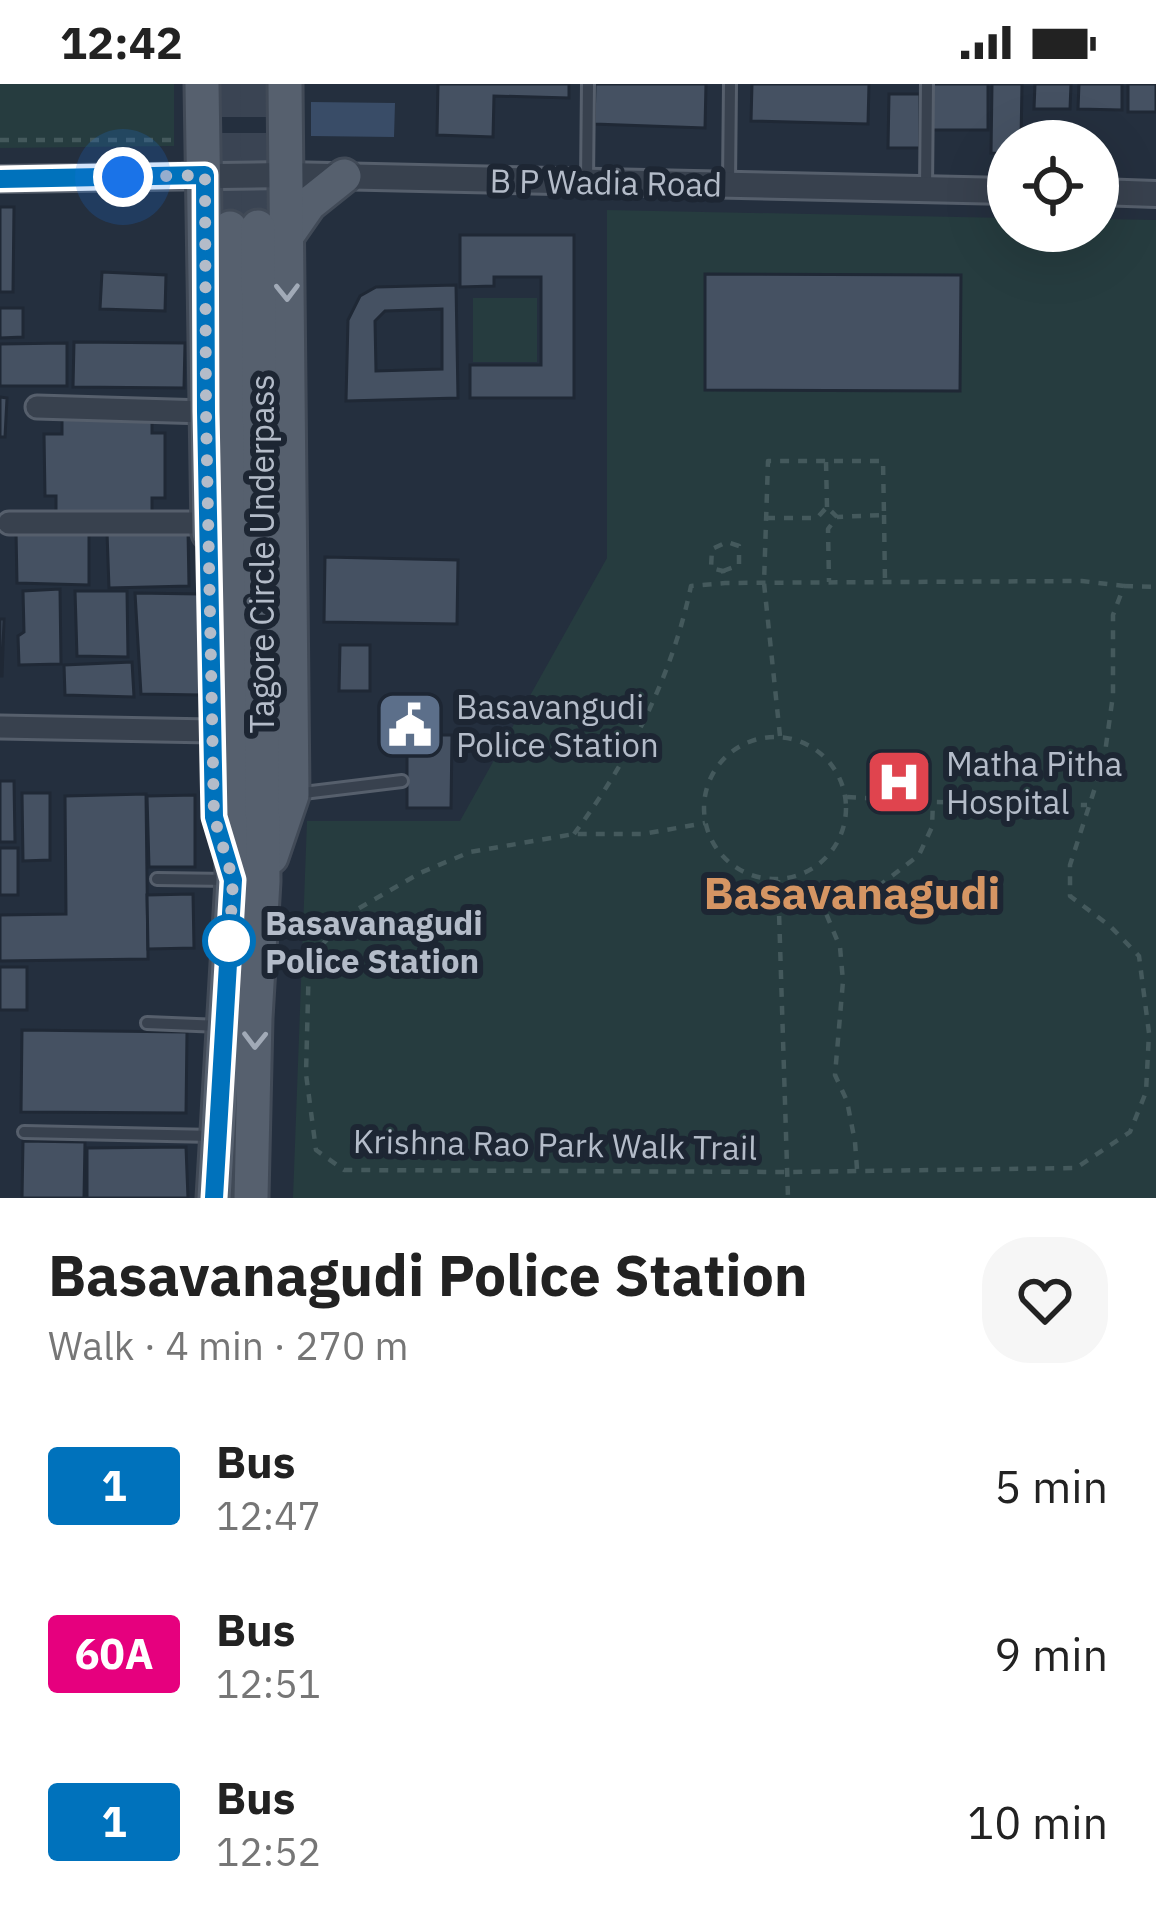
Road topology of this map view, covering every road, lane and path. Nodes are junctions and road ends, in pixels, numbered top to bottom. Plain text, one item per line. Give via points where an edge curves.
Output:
1 (202, 84) edge
2 (285, 84) edge
3 (588, 84) edge
4 (730, 84) edge
5 (927, 84) edge
6 (0, 140) edge
7 (203, 140) junction
8 (205, 175) junction
9 (285, 175) junction
10 (344, 176) junction
11 (0, 179) edge
12 (586, 182) junction
13 (729, 184) junction
14 (926, 189) junction
15 (987, 190) edge
16 (1119, 193) edge
17 (1156, 194) edge
18 (258, 231) junction
19 (37, 406) dead end
20 (206, 412) junction
21 (826, 461) junction
22 (827, 507) junction
23 (884, 515) junction
24 (837, 517) junction
25 (766, 518) junction
26 (817, 518) junction
27 (9, 523) dead end
28 (209, 523) junction
29 (828, 529) junction
30 (723, 572) junction
31 (829, 582) junction
32 (886, 582) junction
33 (725, 583) junction
34 (764, 583) junction
35 (1124, 586) junction
36 (1156, 587) edge
37 (0, 727) edge
38 (212, 730) junction
39 (780, 736) junction
40 (402, 781) dead end
41 (292, 795) junction
42 (847, 796) junction
43 (933, 802) junction
44 (1088, 805) junction
45 (705, 824) junction
46 (574, 834) junction
47 (157, 879) dead end
48 (778, 879) junction
49 (248, 880) junction
50 (148, 1024) dead end
51 (224, 1026) junction
52 (24, 1132) dead end
53 (218, 1136) junction
54 (857, 1170) junction
55 (788, 1172) junction
56 (214, 1198) edge
57 (251, 1198) edge
58 (788, 1198) edge

1 - 7 main road
2 - 9 main road
3 - 12 lane
4 - 13 lane
5 - 14 lane
6 - 7 path
7 - 8 main road
8 - 9 street, B P Wadia Road
8 - 11 street, B P Wadia Road
8 - 20 main road
9 - 10 street, B P Wadia Road
9 - 18 main road
10 - 12 street, B P Wadia Road
10 - 18 main road
12 - 13 street, B P Wadia Road
13 - 14 street, B P Wadia Road
14 - 15 street, B P Wadia Road
16 - 17 street
18 -> 41 main road
18 - 49 main road, Tagore Circle Underpass
19 - 20 street
20 - 28 main road
21 - 22 path
21 - 23 path via 883,461
21 - 25 path via 768,461
22 - 24 path
22 - 26 path
23 - 24 path
23 - 32 path
24 - 29 path
25 - 26 path
25 - 34 path
26 - 29 path
27 - 28 street
28 - 38 main road
29 - 31 path
30 - 30 path via 711,568 712,549 727,542 740,547 740,565
30 - 33 path
31 - 32 path
31 - 34 path
32 - 35 path
33 - 34 path
33 - 46 path via 692,586 630,750
34 - 39 path
35 - 36 path
35 - 44 path, Krishna Rao Park Walk Trail via 1113,615 1104,760
37 - 38 street
38 - 49 main road via 214,817
39 - 42 path via 824,755
39 - 45 path via 758,738 721,761 709,780
40 - 41 lane
41 - 49 main road
42 - 43 path
42 - 48 path via 846,821 823,862
43 - 44 path
43 - 54 path via 919,855 862,899 825,911 840,946 835,1075
44 - 54 path, Krishna Rao Park Walk Trail via 1070,865 1070,896 1139,956 1147,1014 1146,1092 1130,1132 1076,1168
45 - 46 path, Krishna Rao Park Walk Trail
45 - 48 path via 732,864
46 - 55 path, Krishna Rao Park Walk Trail via 470,852 420,873 356,910 309,958 306,1074 316,1150 344,1170
47 - 49 lane
48 - 55 path, Krishna Rao Park Walk Trail
49 - 51 main road
49 -> 57 main road
50 - 51 lane
51 - 53 main road
52 - 53 lane
53 - 56 main road
54 - 55 path, Krishna Rao Park Walk Trail
55 - 58 path, Krishna Rao Park Walk Trail

